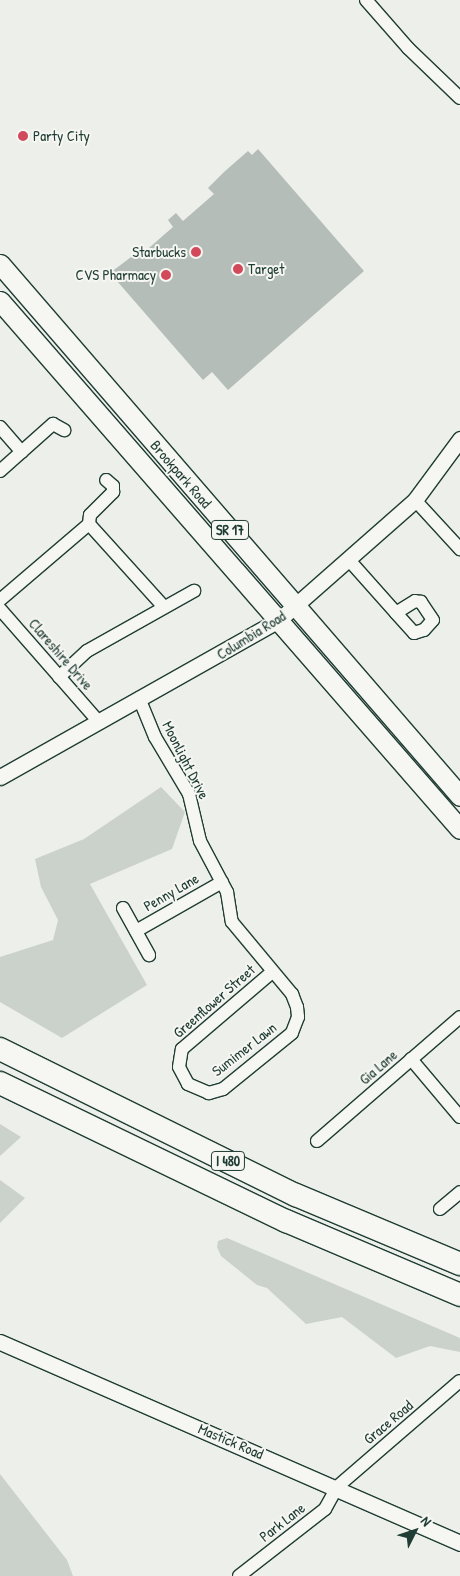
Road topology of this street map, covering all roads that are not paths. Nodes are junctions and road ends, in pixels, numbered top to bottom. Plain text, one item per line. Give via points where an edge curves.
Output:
1 (366, 0) edge
2 (460, 98) edge
3 (0, 264) edge
4 (0, 301) edge
5 (0, 427) edge
6 (64, 430) dead end
7 (460, 438) edge
8 (22, 452) junction
9 (0, 471) edge
10 (106, 480) dead end
11 (415, 500) junction
12 (89, 524) junction
13 (460, 549) edge
14 (349, 560) junction
15 (194, 591) dead end
16 (0, 600) edge
17 (295, 605) junction
18 (163, 606) junction
19 (0, 609) edge
20 (396, 612) dead end
21 (280, 620) junction
22 (59, 677) junction
23 (139, 698) junction
24 (98, 721) junction
25 (0, 777) edge
26 (460, 796) edge
27 (460, 829) edge
28 (222, 882) junction
29 (123, 908) dead end
30 (136, 931) junction
31 (149, 955) dead end
32 (272, 972) junction
33 (460, 1017) edge
34 (292, 1033) joint
35 (0, 1049) edge
36 (411, 1060) junction
37 (0, 1083) edge
38 (188, 1084) joint
39 (460, 1117) edge
40 (317, 1141) dead end
41 (460, 1192) edge
42 (440, 1209) dead end
43 (460, 1264) edge
44 (460, 1295) edge
45 (0, 1342) edge
46 (460, 1381) edge
47 (337, 1486) junction
48 (460, 1543) edge
49 (239, 1576) edge

1 - 2 street via 408,48
3 - 17 main road, Brookpark Road / SR 17
4 - 21 main road, Brookpark Road / SR 17
5 - 8 street
6 - 8 street via 53,424
7 - 11 street, Columbia Road
8 - 9 street
10 - 12 street via 113,486 113,492 90,514
11 - 13 street
11 - 14 street, Columbia Road
12 - 16 street
12 - 18 street
14 - 17 street, Columbia Road
14 - 20 street
15 - 18 street
17 - 21 street, Columbia Road
17 - 26 main road, Brookpark Road / SR 17
18 - 22 street via 87,651
19 - 22 street, Clareshire Drive
21 - 23 street, Columbia Road
21 - 27 main road, Brookpark Road / SR 17
22 - 24 street, Clareshire Drive
23 - 24 street, Columbia Road
23 - 28 street, Moonlight Drive via 155,737 189,794 200,841
24 - 25 street, Columbia Road
28 - 30 street, Penny Lane
28 - 32 street, Moonlight Drive via 238,932
29 - 30 street
30 - 31 street
32 - 34 street, Moonlight Drive via 292,994 298,1017
32 - 38 street, Greenflower Street via 182,1049 179,1067
33 - 36 street, Gia Lane
34 - 38 street, Sumimer Lawn via 223,1089 209,1092
35 - 43 highway, I 480 via 296,1195
36 - 39 street
36 - 40 street, Gia Lane
37 - 44 highway, I 480 via 286,1220
41 - 42 street
45 - 47 street, Mastick Road
46 - 47 street, Grace Road
47 - 48 street, Mastick Road
47 - 49 street, Park Lane via 325,1509

